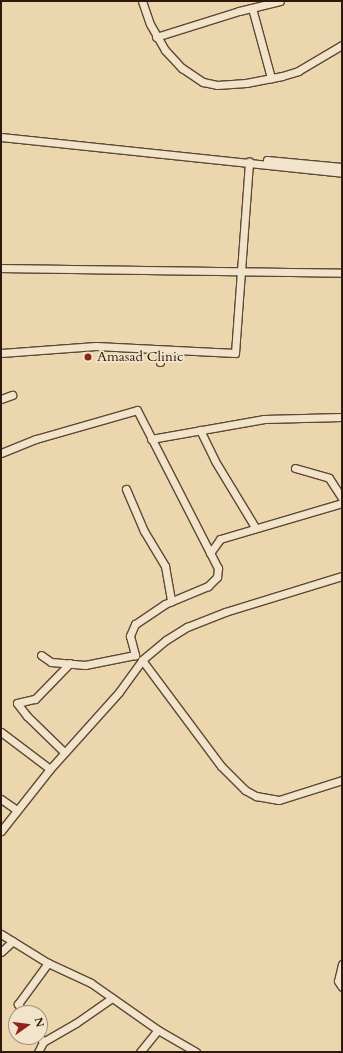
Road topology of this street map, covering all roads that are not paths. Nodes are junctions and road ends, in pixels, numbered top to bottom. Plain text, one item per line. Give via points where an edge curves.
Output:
1 (142, 1) edge
2 (280, 1) edge
3 (252, 8) junction
4 (156, 37) junction
5 (342, 45) edge
6 (271, 78) junction
7 (1, 132) edge
8 (1, 137) edge
9 (249, 162) junction
10 (342, 167) edge
11 (342, 173) edge
12 (1, 268) edge
13 (243, 272) junction
14 (342, 273) edge
15 (162, 350) junction
16 (1, 353) edge
17 (160, 362) dead end
18 (12, 395) dead end
19 (1, 399) edge
20 (342, 417) edge
21 (200, 430) junction
22 (151, 439) junction
23 (1, 453) edge
24 (295, 468) dead end
25 (126, 489) dead end
26 (342, 498) edge
27 (342, 503) edge
28 (255, 527) junction
29 (210, 553) junction
30 (342, 576) edge
31 (170, 601) junction
32 (41, 655) dead end
33 (142, 660) junction
34 (70, 663) junction
35 (1, 732) edge
36 (64, 752) junction
37 (50, 769) junction
38 (342, 780) edge
39 (1, 799) edge
40 (17, 810) junction
41 (1, 831) edge
42 (1, 934) edge
43 (14, 941) junction
44 (1, 952) edge
45 (48, 963) junction
46 (342, 964) edge
47 (342, 987) edge
48 (112, 998) junction
49 (19, 1005) edge
50 (158, 1030) junction
51 (48, 1036) edge
52 (140, 1052) edge
53 (196, 1052) edge

1 - 4 street
2 - 3 street
3 - 4 street
3 - 6 street
4 - 6 street via 182,68 204,82 229,85
5 - 6 street via 298,71
7 - 10 street
8 - 9 street
9 - 11 street
9 - 13 street
12 - 13 street
13 - 14 street
13 - 15 street via 235,353
15 - 16 street via 96,346
15 - 17 street
18 - 19 street
20 - 21 street via 264,419
21 - 22 street
21 - 28 street via 215,461
22 - 23 street via 137,410 36,439
22 - 29 street
24 - 26 street via 329,478
25 - 31 street via 144,531 164,566
27 - 28 street
28 - 29 street via 220,539
29 - 31 street via 218,568 217,577 208,586
30 - 33 street via 202,621 166,640
31 - 34 street via 135,624 130,636 135,655 85,665
32 - 34 street via 50,662
33 - 36 street via 119,692
33 - 38 street via 221,766 245,790 256,796 280,800
34 - 36 street via 36,699 17,703
35 - 37 street
36 - 37 street
37 - 40 street
39 - 40 street
40 - 41 street
42 - 43 street
43 - 44 street
43 - 45 street
45 - 48 street via 91,983
45 - 49 street
46 - 47 street via 338,981
48 - 50 street
48 - 51 street via 76,1023
50 - 52 street
50 - 53 street

